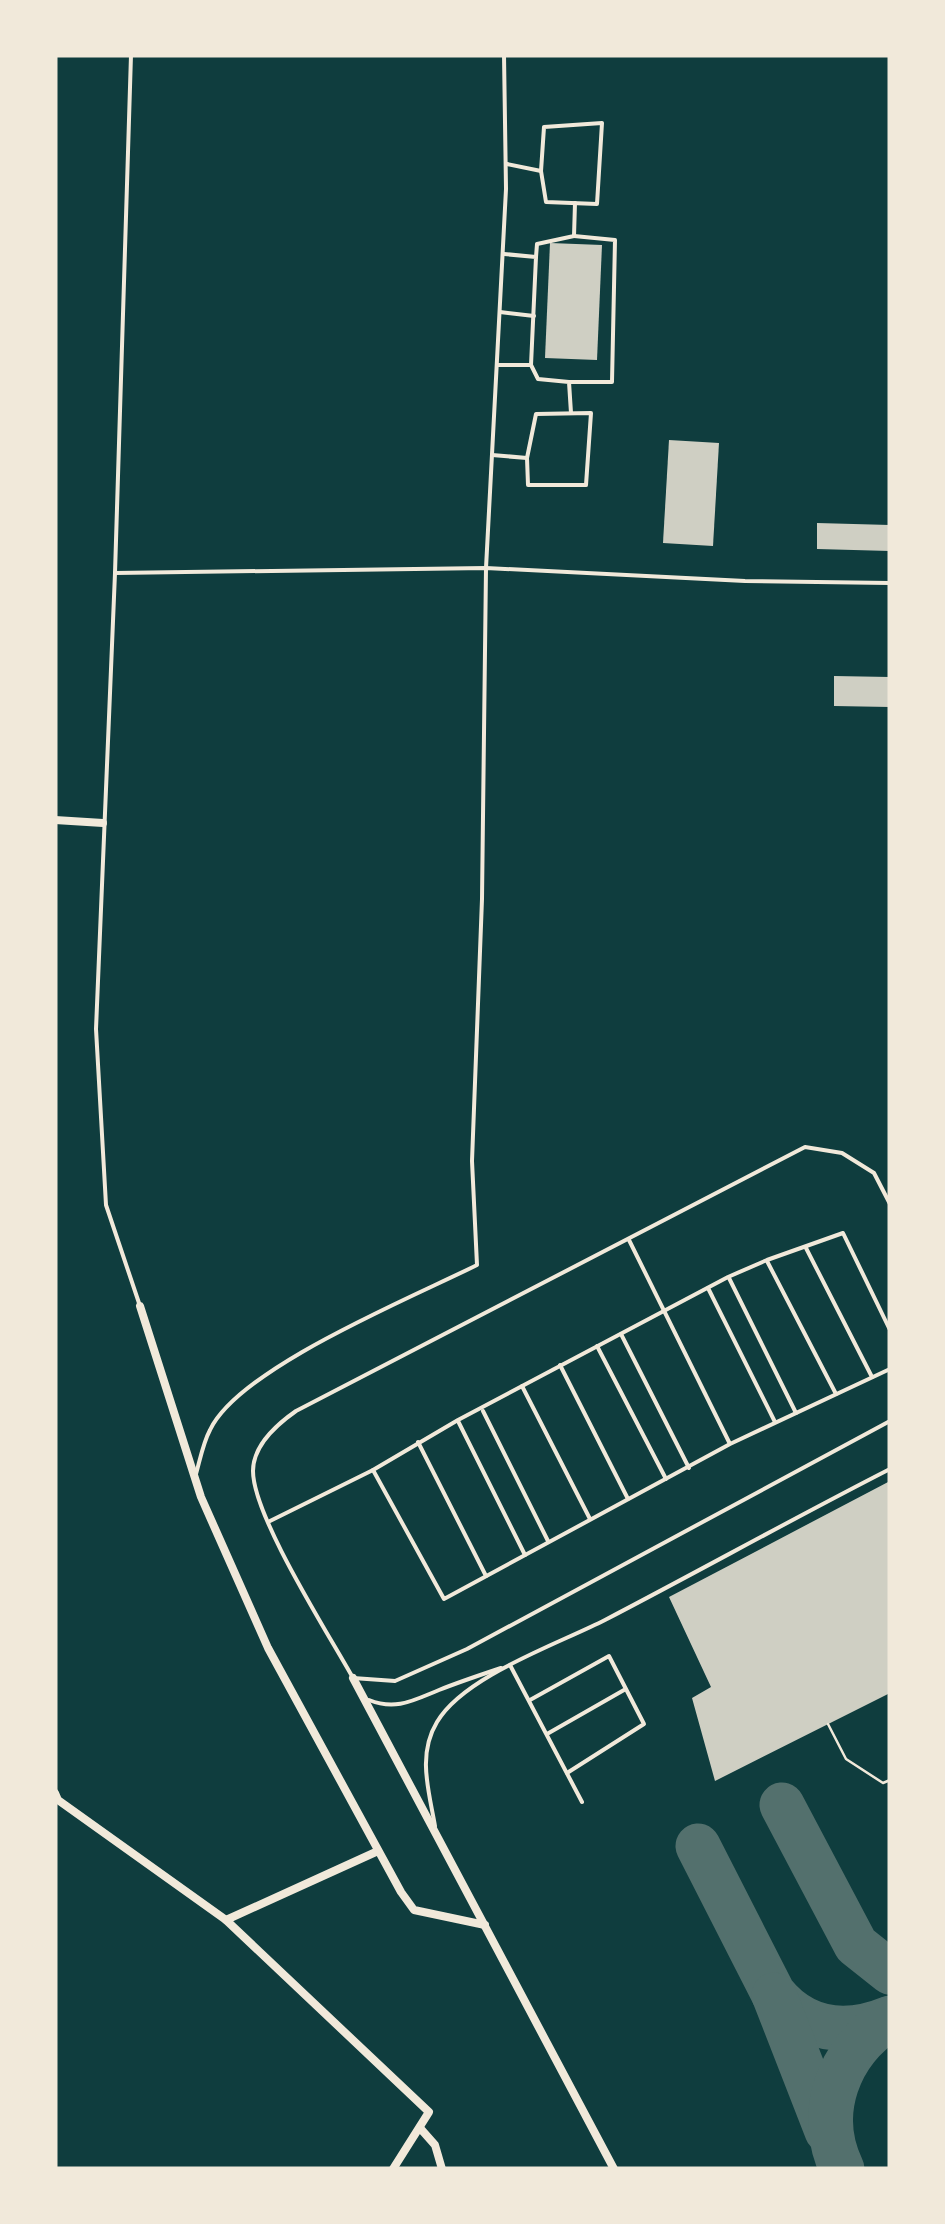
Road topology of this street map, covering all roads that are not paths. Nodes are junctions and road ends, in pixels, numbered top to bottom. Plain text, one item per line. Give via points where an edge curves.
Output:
1 (132, 55) edge
2 (504, 55) edge
3 (505, 164) junction
4 (541, 171) junction
5 (575, 204) junction
6 (574, 236) junction
7 (502, 254) junction
8 (536, 257) junction
9 (500, 312) junction
10 (534, 316) junction
11 (497, 365) junction
12 (531, 365) junction
13 (570, 382) junction
14 (572, 414) junction
15 (492, 455) junction
16 (527, 458) junction
17 (486, 568) junction
18 (115, 572) junction
19 (890, 583) edge
20 (55, 820) edge
21 (103, 823) junction
22 (890, 1204) edge
23 (629, 1240) junction
24 (805, 1246) junction
25 (767, 1260) junction
26 (728, 1277) junction
27 (708, 1288) junction
28 (140, 1306) joint
29 (663, 1312) junction
30 (890, 1330) edge
31 (621, 1334) junction
32 (597, 1346) junction
33 (560, 1365) junction
34 (890, 1368) edge
35 (872, 1377) junction
36 (522, 1386) junction
37 (836, 1394) junction
38 (482, 1409) junction
39 (796, 1413) junction
40 (458, 1420) junction
41 (890, 1421) edge
42 (776, 1422) junction
43 (418, 1442) junction
44 (730, 1444) junction
45 (690, 1468) junction
46 (890, 1469) edge
47 (373, 1470) junction
48 (195, 1479) junction
49 (666, 1479) junction
50 (628, 1499) junction
51 (590, 1519) junction
52 (268, 1522) junction
53 (548, 1541) junction
54 (525, 1555) junction
55 (486, 1576) junction
56 (511, 1665) junction
57 (353, 1678) junction
58 (624, 1690) junction
59 (364, 1698) junction
60 (530, 1700) junction
61 (547, 1734) junction
62 (567, 1773) junction
63 (55, 1793) edge
64 (582, 1802) dead end
65 (437, 1841) junction
66 (378, 1851) junction
67 (226, 1920) junction
68 (485, 1925) junction
69 (420, 2128) junction
70 (393, 2169) edge
71 (442, 2169) edge
72 (614, 2169) edge

1 - 18 lane
2 - 3 lane
3 - 4 lane
3 - 7 lane
4 - 5 lane via 546,202
4 - 5 lane via 544,127 602,124 597,204
5 - 6 lane
6 - 8 lane via 536,244
6 - 13 lane via 615,240 612,382
7 - 8 lane
7 - 9 lane
8 - 10 lane
9 - 10 lane
9 - 11 lane
10 - 12 lane
11 - 12 lane
11 - 15 lane
12 - 13 lane via 538,379
13 - 14 lane
14 - 16 lane via 536,414
14 - 16 lane via 590,414 586,485 528,486
15 - 16 lane
15 - 17 lane
17 - 18 lane
17 - 19 lane
17 - 48 lane via 472,1162 477,1265 278,1364 210,1428
18 - 21 lane
20 - 21 street
21 - 28 lane via 96,1029 106,1205
22 - 23 lane via 874,1173 842,1153 804,1146
23 - 29 lane
23 - 52 lane via 279,1423 261,1444 253,1468
24 - 25 lane
24 - 30 lane via 843,1233
24 - 35 lane
25 - 26 lane
25 - 37 lane
26 - 27 lane
26 - 39 lane
27 - 29 lane
27 - 42 lane
28 - 48 street
29 - 31 lane
29 - 44 lane
31 - 32 lane
31 - 45 lane
32 - 33 lane
32 - 49 lane
33 - 36 lane
33 - 50 lane
34 - 35 lane
35 - 37 lane
36 - 38 lane
36 - 51 lane
37 - 39 lane
38 - 40 lane
38 - 53 lane
39 - 42 lane
40 - 43 lane
40 - 54 lane
41 - 57 lane via 422,1671 395,1680
42 - 44 lane
43 - 47 lane
43 - 55 lane
44 - 45 lane
45 - 49 lane
46 - 56 lane
47 - 52 lane
47 - 55 lane via 444,1599
48 - 66 street via 268,1648
49 - 50 lane
50 - 51 lane
51 - 53 lane
52 - 57 lane
53 - 54 lane
54 - 55 lane
56 - 59 lane via 414,1702 381,1705
56 - 60 lane
56 - 65 lane via 464,1692 437,1721 424,1760
57 - 59 street
58 - 60 lane via 609,1656
58 - 61 lane
58 - 62 lane via 644,1724
59 - 65 street
60 - 61 lane
61 - 62 lane
62 - 64 lane
63 - 67 street
65 - 68 street
66 - 67 street
66 - 68 street via 414,1910
67 - 69 street via 428,2112
68 - 72 street
69 - 70 street
69 - 71 street via 435,2145

